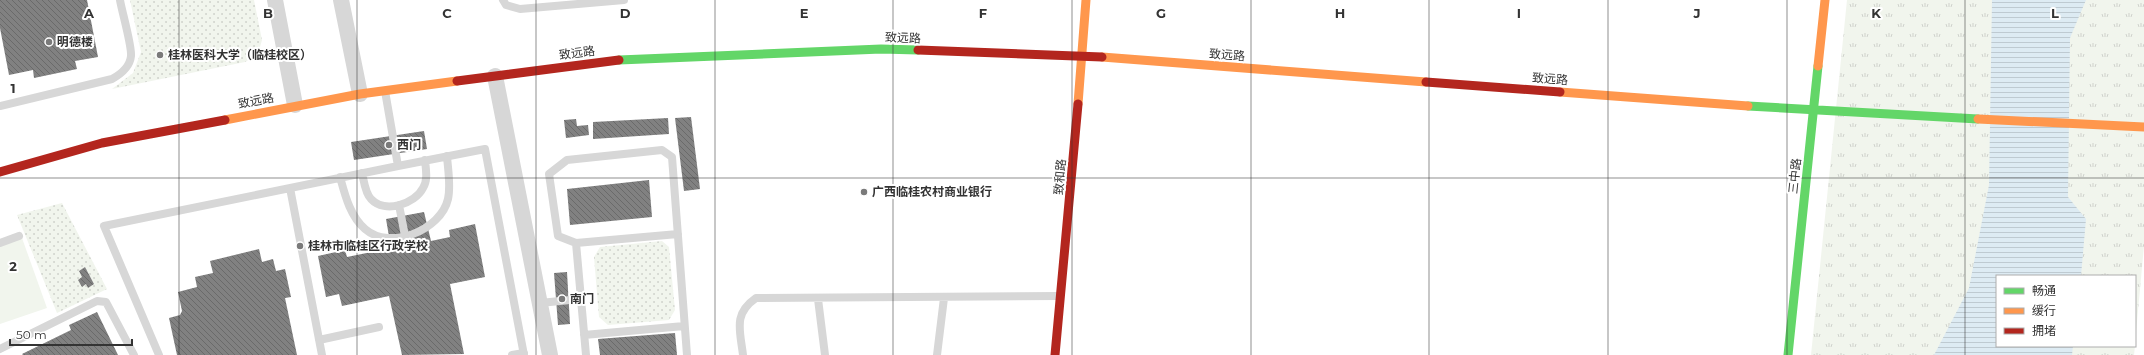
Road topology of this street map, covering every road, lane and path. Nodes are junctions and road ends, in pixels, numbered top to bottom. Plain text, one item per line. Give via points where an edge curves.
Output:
1 (120, 0) edge
2 (275, 0) edge
3 (341, 0) edge
4 (503, 0) edge
5 (624, 0) edge
6 (1086, 0) edge
7 (1824, 0) edge
8 (1083, 56) junction
9 (495, 76) junction
10 (384, 90) junction
11 (360, 94) junction
12 (295, 105) junction
13 (0, 106) edge
14 (1814, 111) junction
15 (2144, 127) edge
16 (447, 156) junction
17 (425, 160) junction
18 (398, 166) junction
19 (0, 172) edge
20 (362, 173) junction
21 (340, 177) junction
22 (290, 188) junction
23 (399, 205) junction
24 (678, 234) junction
25 (19, 236) dead end
26 (405, 236) junction
27 (0, 243) edge
28 (576, 243) junction
29 (1061, 296) junction
30 (944, 298) junction
31 (580, 299) junction
32 (818, 299) junction
33 (540, 304) junction
34 (684, 326) junction
35 (379, 327) dead end
36 (584, 335) junction
37 (319, 340) junction
38 (0, 350) edge
39 (524, 354) edge
40 (134, 355) edge
41 (159, 355) edge
42 (322, 355) edge
43 (512, 355) edge
44 (550, 355) edge
45 (586, 355) edge
46 (687, 355) edge
47 (743, 355) edge
48 (825, 355) edge
49 (937, 355) edge
50 (1054, 355) edge
51 (1788, 355) edge

1 - 13 lane via 131,56 121,74 112,79
2 - 12 street
3 - 11 street
4 - 5 lane via 506,5 520,9
6 - 8 main road, 致和路
7 - 14 main road, 三中路
8 - 9 main road, 致远路 via 882,49 623,60
8 - 14 main road, 致远路
8 - 29 main road, 致和路
9 - 10 main road, 致远路
9 - 33 street
10 - 11 main road, 致远路
10 - 18 lane
11 - 12 main road, 致远路
12 - 19 main road, 致远路 via 102,143
14 - 15 main road, 致远路
14 - 51 main road, 三中路
16 - 17 lane
16 - 26 lane via 448,199 443,211 433,222
16 - 39 lane via 485,149
17 - 18 lane
17 - 23 lane via 424,187 415,198
18 - 20 lane
20 - 21 lane
20 - 23 lane via 371,199 383,205
21 - 22 lane
21 - 26 lane via 351,211 365,229 383,237
22 - 37 lane
22 - 41 lane via 104,226
23 - 26 lane
24 - 28 lane
24 - 28 lane via 672,157 662,150 567,160 549,174 558,236
24 - 34 lane
25 - 27 lane
28 - 31 lane
29 - 30 lane
29 - 50 main road, 致和路
30 - 32 lane
30 - 49 lane
31 - 33 lane
31 - 36 lane
32 - 47 lane via 756,298 746,305 740,320
32 - 48 lane
33 - 44 street
34 - 36 lane
34 - 46 lane
35 - 37 lane
36 - 45 lane
37 - 42 lane
38 - 40 lane via 97,301 106,302
39 - 43 lane

